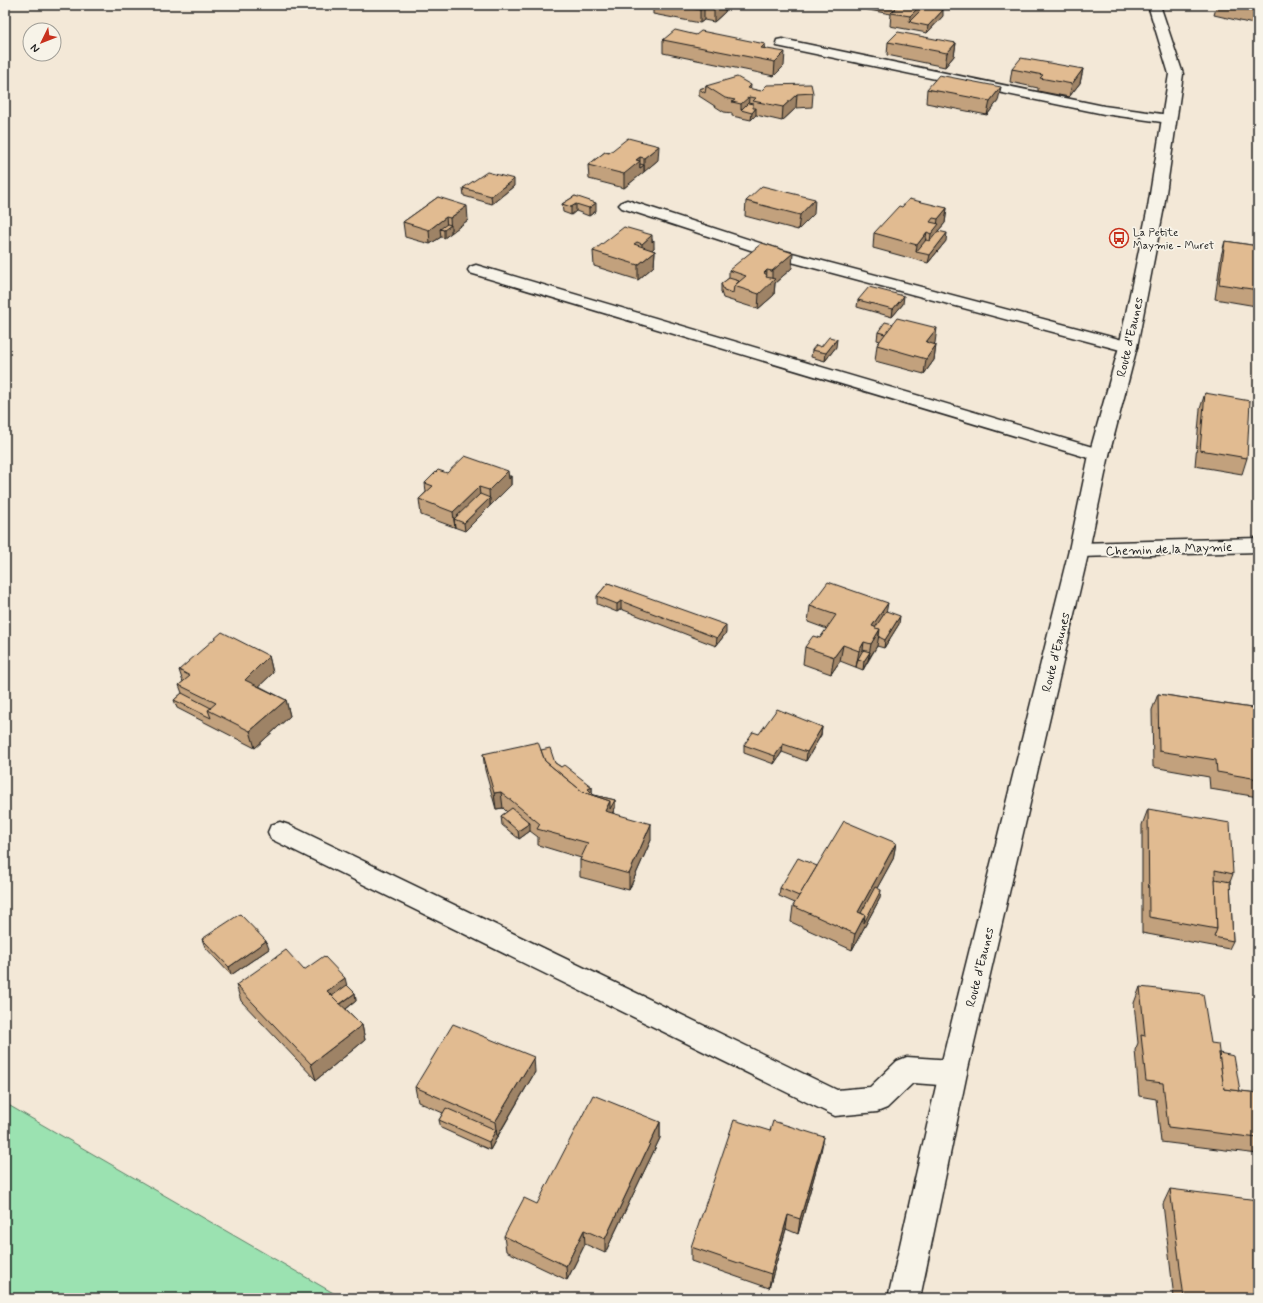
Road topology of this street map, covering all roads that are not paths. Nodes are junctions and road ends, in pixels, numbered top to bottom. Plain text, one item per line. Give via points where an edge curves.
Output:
1 (1154, 5) edge
2 (782, 43) dead end
3 (1169, 119) junction
4 (627, 204) dead end
5 (476, 270) dead end
6 (1128, 347) junction
7 (1099, 455) junction
8 (1258, 545) edge
9 (1079, 550) junction
10 (280, 832) dead end
11 (953, 1073) junction
12 (904, 1298) edge

1 - 3 main road, Route d'Eaunes via 1176,74
2 - 3 main road via 1104,110
3 - 6 main road, Route d'Eaunes via 1159,192
4 - 6 main road via 775,254
5 - 7 main road
6 - 7 main road, Route d'Eaunes
7 - 9 main road, Route d'Eaunes
8 - 9 main road, Chemin de la Maymie
9 - 11 main road, Route d'Eaunes
10 - 11 main road via 835,1103 877,1099 907,1070
11 - 12 main road, Route d'Eaunes

